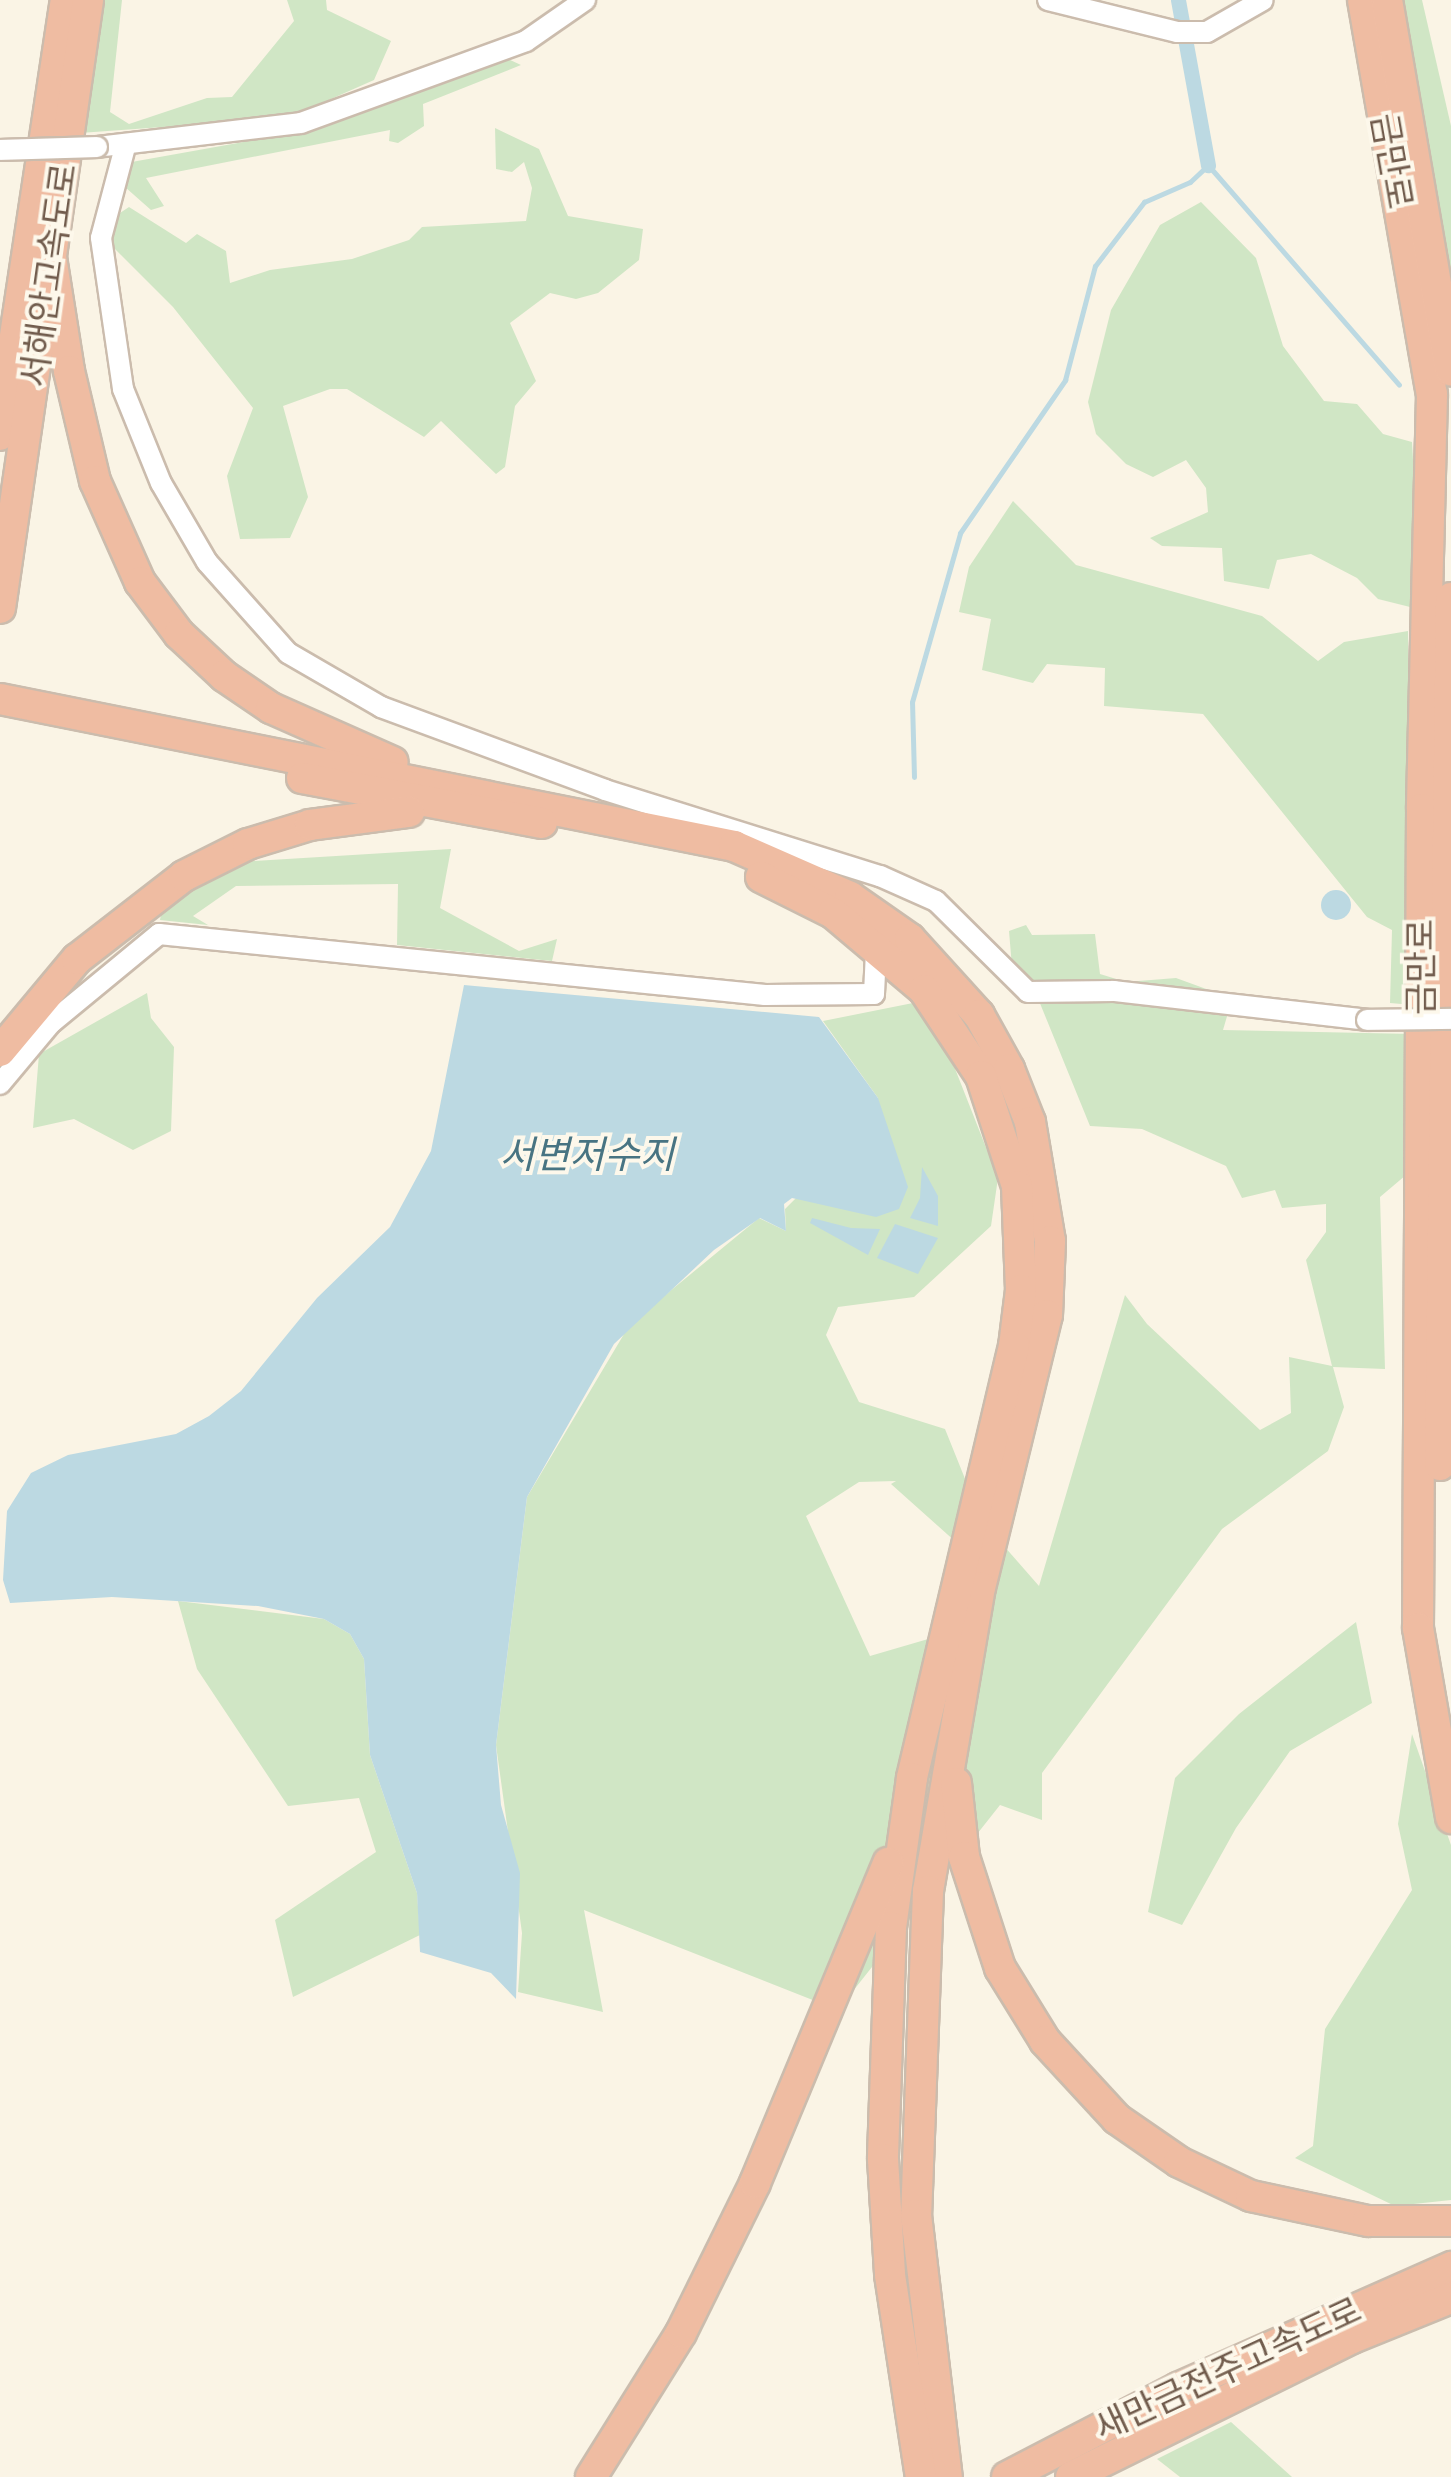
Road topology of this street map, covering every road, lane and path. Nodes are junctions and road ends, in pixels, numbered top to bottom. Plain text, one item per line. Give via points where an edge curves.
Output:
1 (66, 0) edge
2 (88, 0) edge
3 (585, 0) edge
4 (1048, 0) edge
5 (1262, 0) edge
6 (1363, 0) edge
7 (1387, 0) edge
8 (125, 147) junction
9 (0, 150) edge
10 (51, 257) junction
11 (1451, 371) edge
12 (0, 435) edge
13 (1451, 598) edge
14 (0, 608) edge
15 (0, 699) edge
16 (0, 715) edge
17 (66, 719) junction
18 (450, 798) junction
19 (880, 876) junction
20 (879, 903) dead end
21 (876, 952) dead end
22 (1451, 1019) edge
23 (0, 1050) edge
24 (0, 1084) edge
25 (957, 1705) junction
26 (1451, 1722) edge
27 (912, 1778) junction
28 (1451, 1818) edge
29 (1451, 2221) edge
30 (1451, 2267) edge
31 (1451, 2298) edge
32 (591, 2477) edge
33 (921, 2477) edge
34 (947, 2477) edge
35 (1008, 2477) edge
36 (1071, 2477) edge

1 - 12 highway, 서해안고속도로
2 - 10 highway, 서해안고속도로
3 - 8 street via 526,42 301,123
4 - 5 street via 1177,32 1200,30
6 - 28 highway, 금만로 via 1432,394 1422,809 1418,1628
7 - 11 highway, 금만로
8 - 9 street, bridge
8 - 19 street via 100,238 123,389 161,483 207,562 288,653 418,720 605,790
10 - 14 highway, 서해안고속도로
10 - 18 highway via 68,371 96,481 114,532 159,608 224,676 271,708
13 - 26 highway, 금만로 via 1438,1622
15 - 17 highway
16 - 17 highway
17 - 18 highway
18 - 23 highway via 310,825 248,844 184,876 77,958
18 - 25 highway via 734,846 809,876 910,939 979,1016 1009,1068 1043,1176 1050,1240 1047,1315
18 - 27 highway via 646,844 780,885 884,951 924,990 981,1076 1017,1186 1021,1290 1014,1346
19 - 20 street
19 - 22 street, bridge via 936,901 1028,992 1114,991 1368,1020
21 - 24 street via 874,994 765,995 159,934 50,1023
25 - 29 highway via 956,1791 979,1920 1020,2006 1073,2078 1179,2162 1251,2196 1368,2222
25 - 34 highway via 928,1891 914,2131 921,2291
27 - 32 highway via 873,1903 755,2183 681,2333
27 - 33 highway via 891,1927 883,2140 890,2274
30 - 35 highway, 새만금전주고속도로 via 1178,2388
31 - 36 highway, 새만금전주고속도로 via 1335,2346

